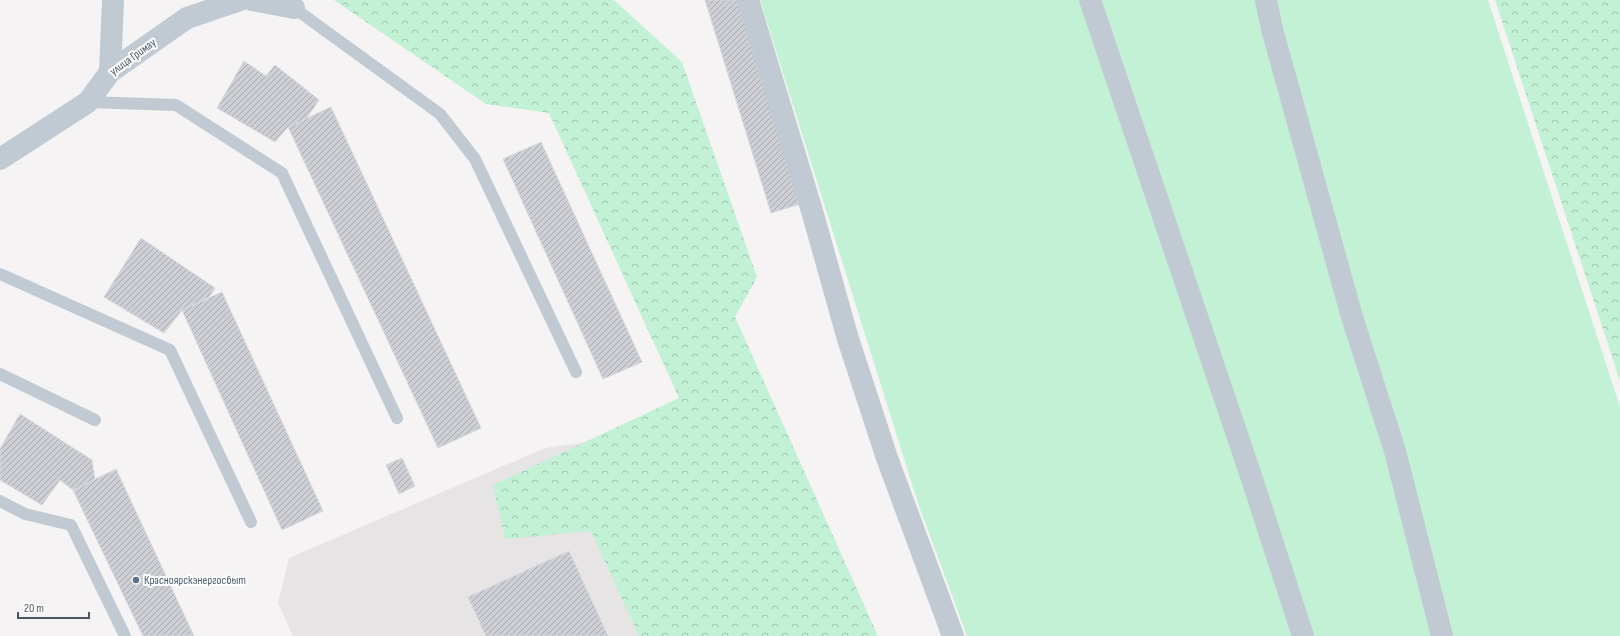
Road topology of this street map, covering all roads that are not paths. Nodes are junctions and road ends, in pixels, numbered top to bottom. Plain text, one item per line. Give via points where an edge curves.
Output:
1 (113, 0) edge
2 (240, 0) edge
3 (252, 0) edge
4 (748, 0) edge
5 (1090, 0) edge
6 (1266, 0) edge
7 (294, 8) joint
8 (110, 72) junction
9 (88, 102) junction
10 (0, 159) edge
11 (0, 274) edge
12 (576, 372) dead end
13 (0, 374) edge
14 (397, 418) dead end
15 (95, 420) dead end
16 (0, 500) edge
17 (251, 522) dead end
18 (125, 636) edge
19 (953, 636) edge
20 (1303, 636) edge
21 (1442, 636) edge

1 - 8 street
2 - 8 street, улица Гримау via 187,18
3 - 7 street
4 - 19 street via 848,339 887,458
5 - 20 street
6 - 21 street via 1352,317 1395,451
7 - 12 lane via 440,114 475,160
8 - 9 street, улица Гримау
9 - 10 street, улица Гримау
9 - 14 lane via 176,105 282,173
11 - 17 lane via 170,350
13 - 15 lane
16 - 18 lane via 25,514 71,526

